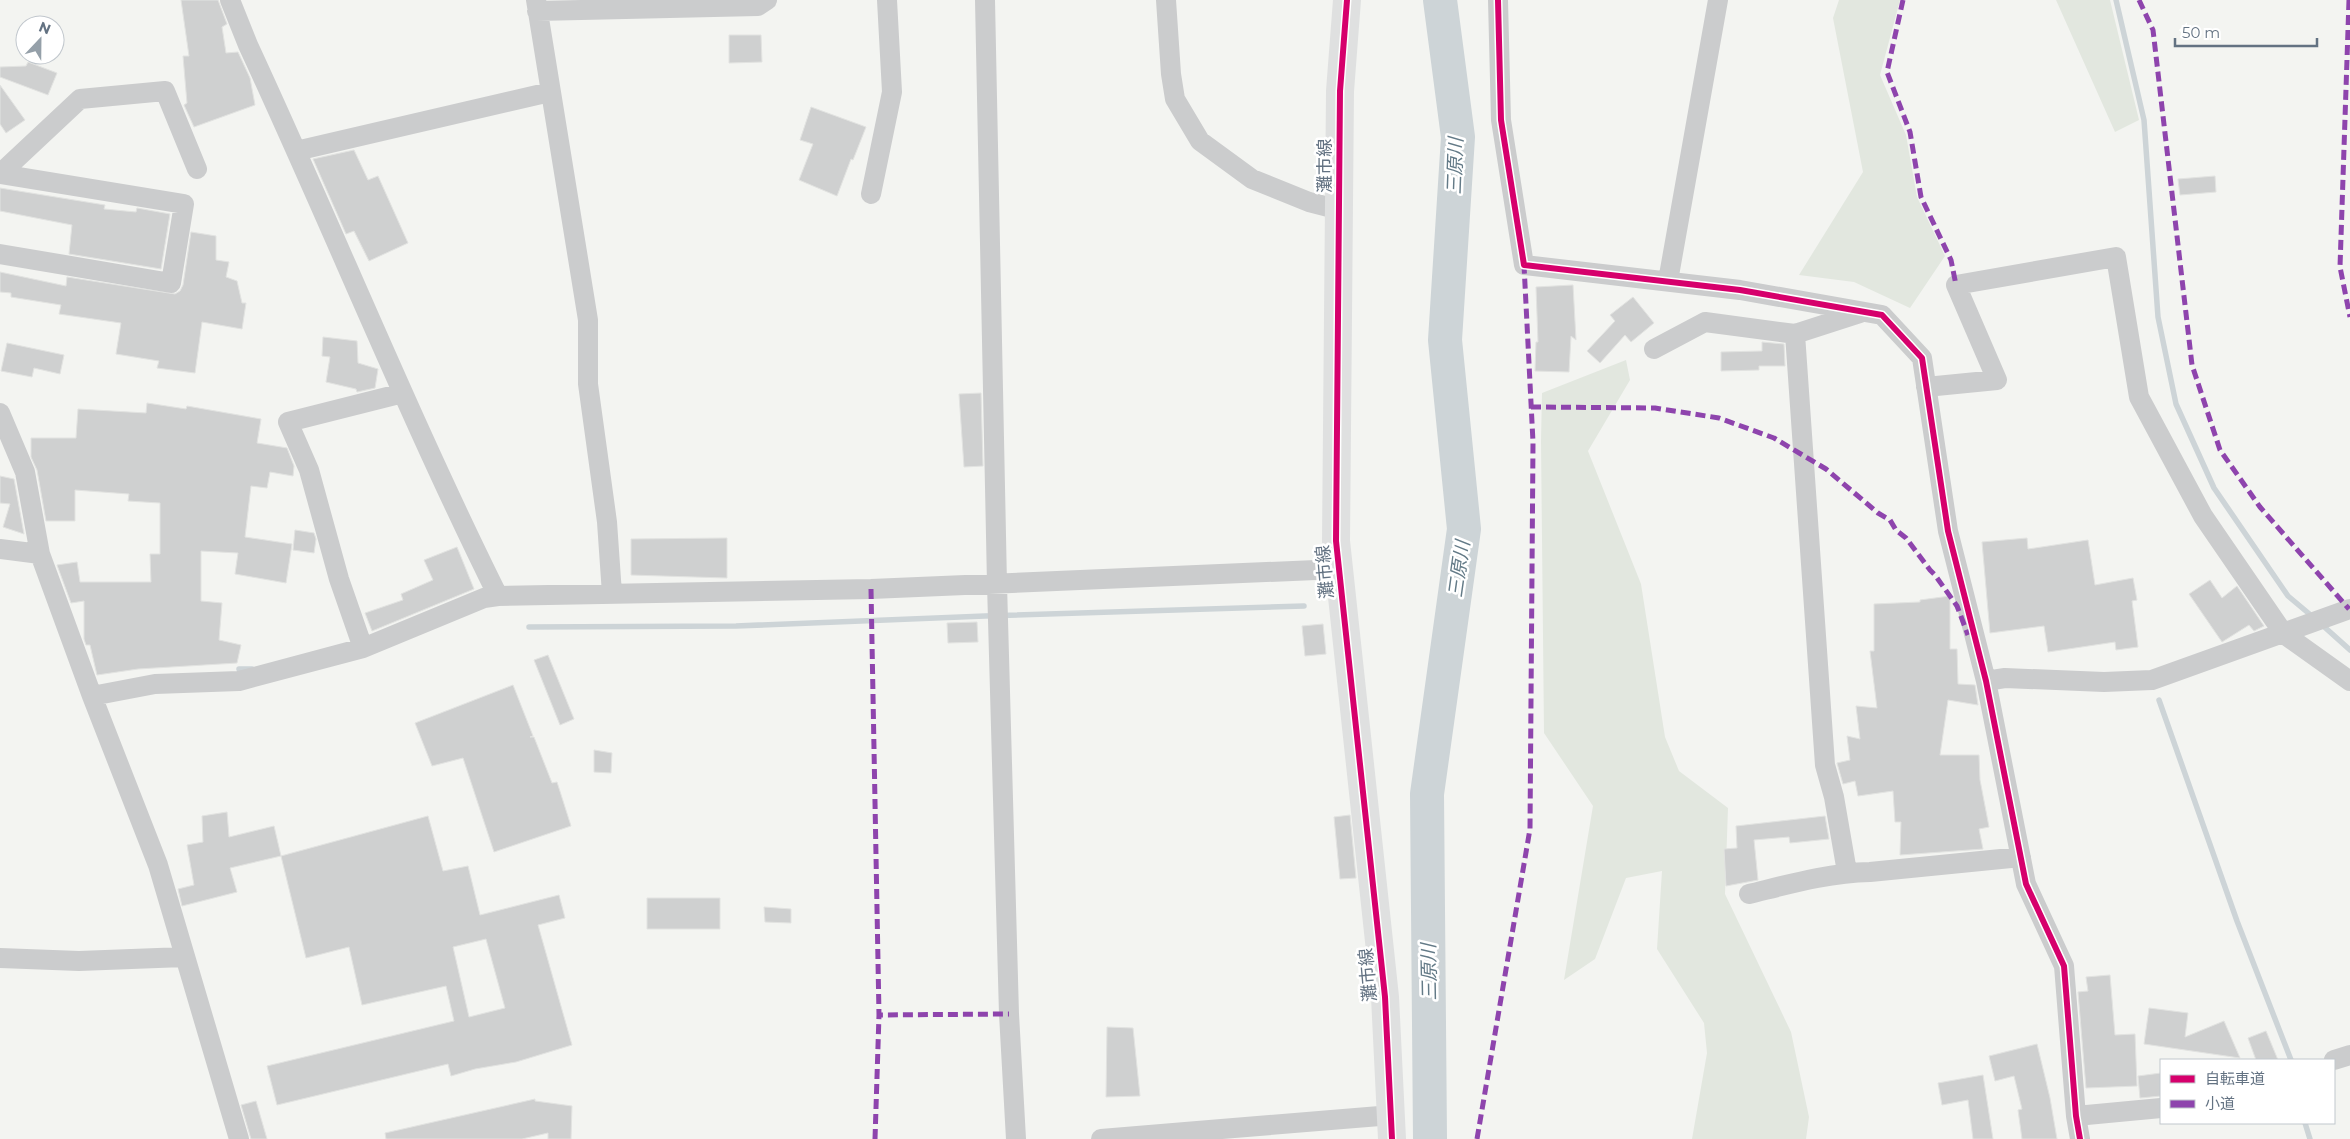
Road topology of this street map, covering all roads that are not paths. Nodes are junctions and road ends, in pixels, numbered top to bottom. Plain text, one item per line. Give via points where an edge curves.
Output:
1 (230, 0) edge
2 (767, 0) edge
3 (887, 0) edge
4 (985, 0) edge
5 (1166, 0) edge
6 (1347, 0) edge
7 (1498, 0) edge
8 (1718, 0) edge
9 (536, 5) edge
10 (550, 92) junction
11 (296, 152) junction
12 (197, 169) dead end
13 (0, 174) edge
14 (871, 194) dead end
15 (1340, 210) junction
16 (0, 254) edge
17 (1668, 281) junction
18 (1864, 312) junction
19 (1795, 334) junction
20 (1654, 349) dead end
21 (1926, 387) junction
22 (403, 393) junction
23 (0, 413) edge
24 (0, 549) edge
25 (40, 554) junction
26 (1339, 569) junction
27 (997, 584) junction
28 (612, 594) junction
29 (498, 596) junction
30 (2348, 610) edge
31 (2288, 632) junction
32 (363, 648) junction
33 (2350, 680) edge
34 (1986, 681) junction
35 (92, 696) junction
36 (2021, 857) junction
37 (1847, 872) junction
38 (1750, 894) dead end
39 (184, 957) junction
40 (0, 958) edge
41 (2350, 1055) edge
42 (2335, 1060) edge
43 (2160, 1108) edge
44 (2076, 1116) junction
45 (1392, 1127) edge
46 (239, 1139) edge
47 (1016, 1139) edge
48 (1101, 1139) edge
49 (2080, 1139) edge

1 - 11 street
2 - 9 street via 758,6
3 - 14 street via 892,92
4 - 27 street
5 - 15 street via 1176,99 1200,141 1252,180
6 - 15 main road, 灘市線 via 1340,92
7 - 17 street via 1501,120 1524,265
8 - 17 street
9 - 10 street
10 - 11 street
10 - 28 street via 588,320 588,384 607,522
11 - 22 street
12 - 13 street via 165,91 80,99
13 - 16 street via 184,204 171,283
15 - 26 main road, 灘市線 via 1336,541
17 - 18 street
18 - 19 street
18 - 21 street via 1882,315 1922,358
19 - 20 street via 1705,322
19 - 37 street via 1825,765
21 - 31 street via 1997,380 1956,286 2116,257 2139,397 2203,516
21 - 34 street via 1948,531
22 - 29 street
22 - 32 street via 288,422 309,470 338,579
23 - 25 street via 25,472
24 - 25 street
25 - 35 street
26 - 27 street
26 - 45 main road, 灘市線 via 1385,997
27 - 28 street
27 - 47 street via 1009,1014
28 - 29 street
29 - 32 street via 484,598
30 - 31 street
31 - 33 street
31 - 34 street via 2152,680 2104,682 2005,678
32 - 35 street via 239,681 155,684
34 - 36 street
35 - 39 street via 158,865
36 - 37 street
36 - 44 street via 2026,884 2064,966
37 - 38 street
39 - 40 street via 79,961
39 - 46 street
41 - 42 street
43 - 44 street
44 - 49 street
45 - 48 street

